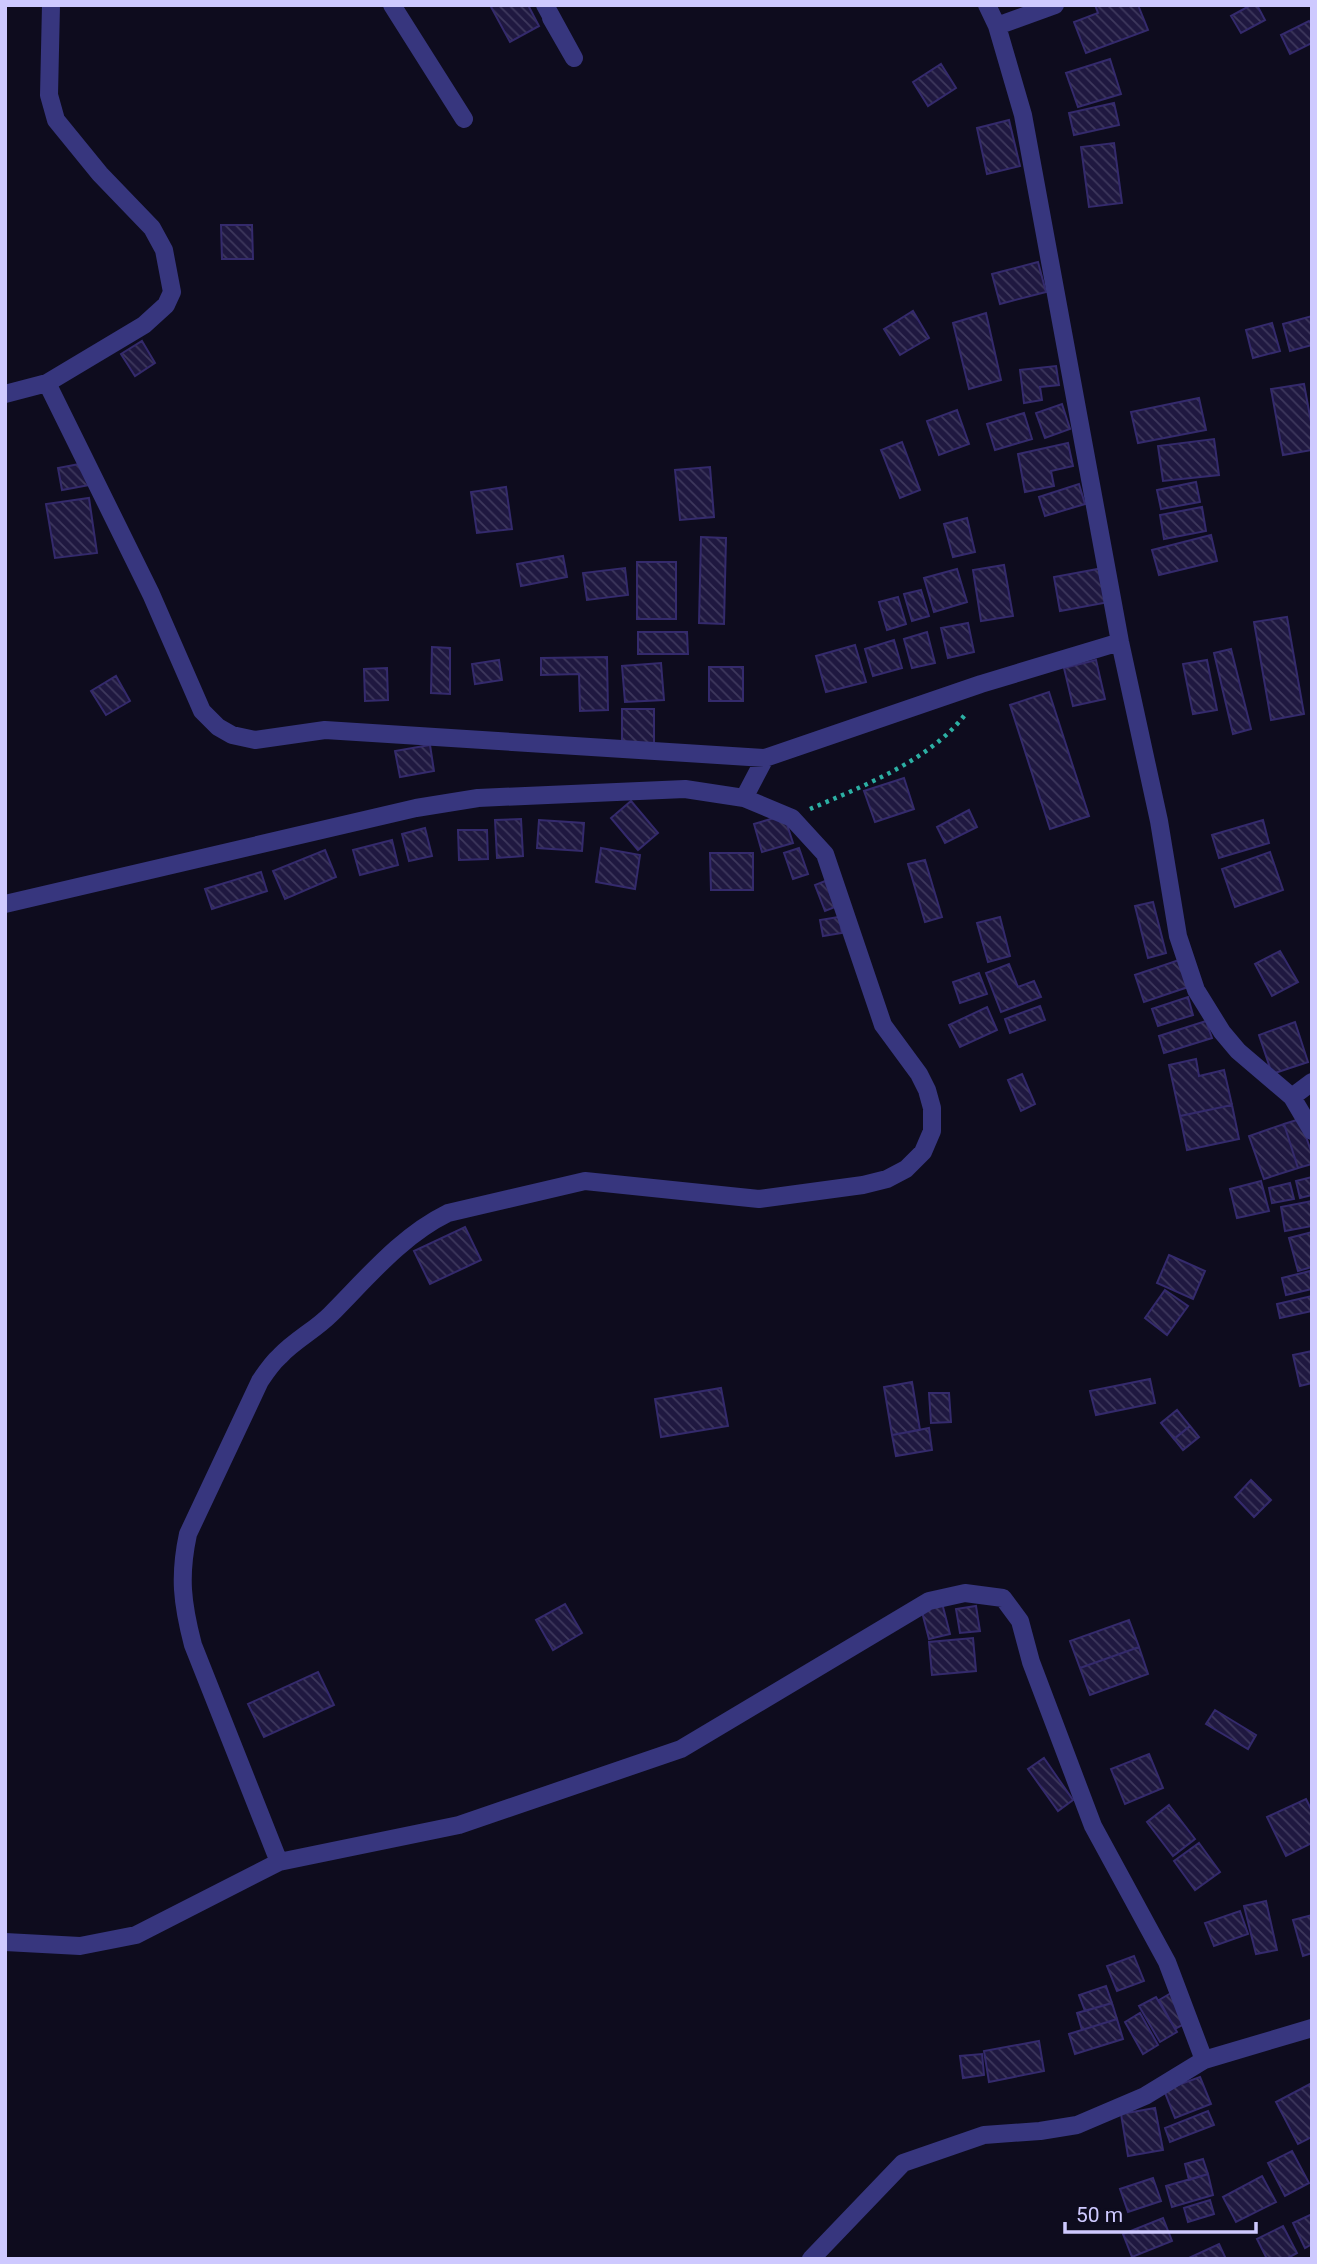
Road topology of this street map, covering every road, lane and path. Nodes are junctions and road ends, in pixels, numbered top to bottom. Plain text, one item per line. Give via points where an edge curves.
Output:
1 (51, 5) edge
2 (987, 5) edge
3 (1055, 5) edge
4 (396, 7) edge
5 (997, 26) junction
6 (464, 119) dead end
7 (47, 383) junction
8 (5, 394) edge
9 (1120, 642) junction
10 (981, 684) junction
11 (765, 758) junction
12 (744, 798) junction
13 (792, 818) junction
14 (5, 904) edge
15 (1312, 1082) edge
16 (1292, 1097) junction
17 (1312, 1130) edge
18 (279, 1862) junction
19 (5, 1942) edge
20 (1312, 2028) edge
21 (1204, 2060) junction
22 (811, 2259) edge

1 - 7 street via 49,95 56,120 152,228 164,250 172,292 166,305 144,325
2 - 5 street
3 - 5 street
4 - 6 street
5 - 9 street via 1023,115
7 - 8 street
7 - 11 street via 151,594 202,711 232,735 255,740 325,730
9 - 10 street
9 - 16 street via 1159,821 1178,936 1196,990 1238,1051
10 - 11 street
10 - 13 path via 956,728 896,771
11 - 12 street
12 - 13 street
12 - 14 street via 685,789 478,798 416,808
13 - 18 street via 825,854 883,1025 927,1090 932,1131 923,1152 887,1179 769,1199 585,1181 448,1213 410,1236 328,1317 281,1354 260,1381 188,1534 182,1561 193,1645
15 - 16 street
16 - 17 street
18 - 19 street via 135,1935 80,1946
18 - 21 street via 459,1825 681,1749 929,1601 965,1593 1003,1598 1020,1621 1093,1826 1167,1962
20 - 21 street
21 - 22 street via 1145,2096 1077,2125 984,2135 903,2164

